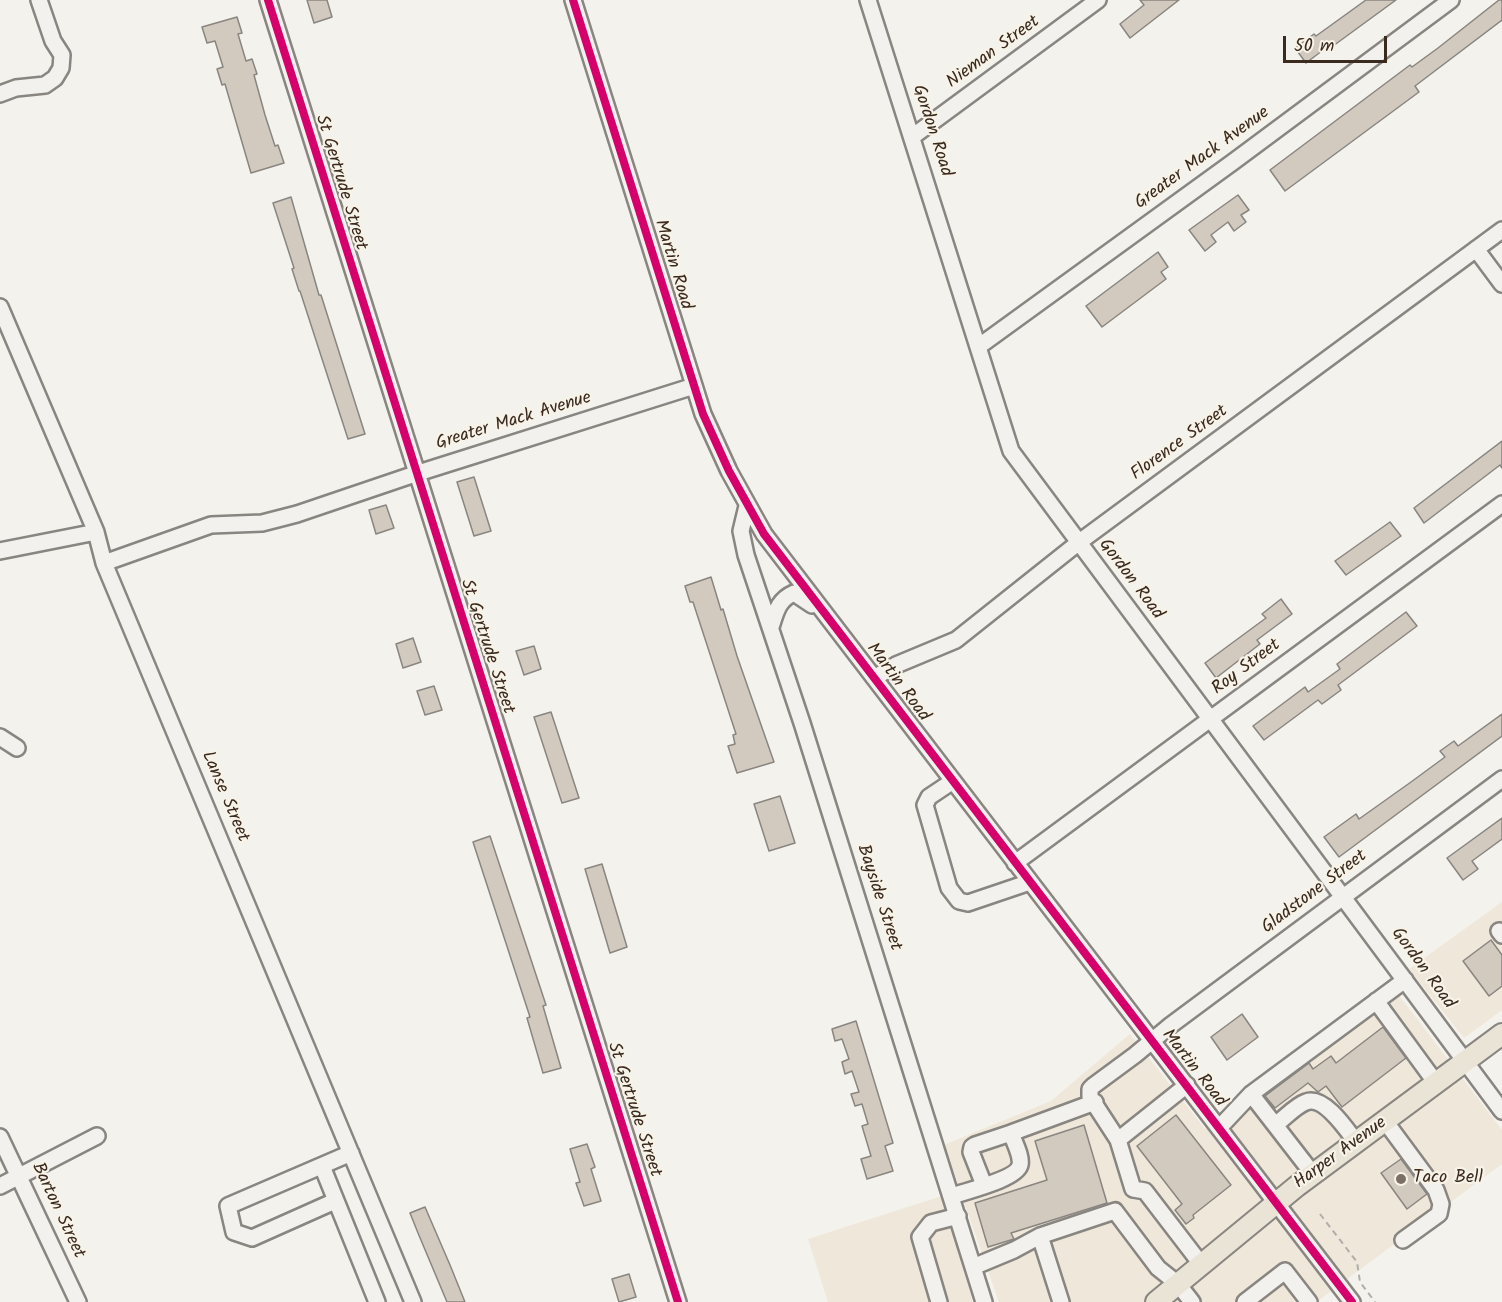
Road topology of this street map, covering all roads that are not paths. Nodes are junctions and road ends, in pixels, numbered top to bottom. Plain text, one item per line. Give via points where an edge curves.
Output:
1 (39, 0) edge
2 (268, 0) edge
3 (573, 0) edge
4 (868, 0) edge
5 (1098, 0) edge
6 (1450, 0) edge
7 (0, 94) edge
8 (912, 137) junction
9 (1502, 230) edge
10 (1476, 249) junction
11 (1502, 284) edge
12 (0, 307) edge
13 (978, 347) junction
14 (694, 386) junction
15 (415, 474) junction
16 (1502, 504) edge
17 (747, 506) junction
18 (96, 532) junction
19 (1078, 543) junction
20 (0, 550) edge
21 (105, 563) junction
22 (833, 624) junction
23 (771, 627) junction
24 (874, 678) junction
25 (1210, 721) junction
26 (0, 737) edge
27 (17, 748) dead end
28 (1502, 779) edge
29 (953, 781) junction
30 (1015, 863) junction
31 (1029, 882) junction
32 (1343, 896) junction
33 (1405, 980) junction
34 (1376, 1001) junction
35 (1502, 1034) edge
36 (1151, 1040) junction
37 (1465, 1061) junction
38 (1436, 1083) junction
39 (1186, 1085) junction
40 (1251, 1094) junction
41 (1095, 1102) junction
42 (1502, 1111) edge
43 (1385, 1121) junction
44 (1275, 1125) junction
45 (1220, 1128) junction
46 (1011, 1133) junction
47 (97, 1136) dead end
48 (0, 1137) edge
49 (1118, 1140) junction
50 (1356, 1142) junction
51 (351, 1153) junction
52 (322, 1166) junction
53 (1314, 1174) junction
54 (19, 1177) junction
55 (984, 1185) junction
56 (0, 1186) edge
57 (1133, 1189) junction
58 (952, 1196) junction
59 (335, 1201) junction
60 (1276, 1202) junction
61 (1115, 1211) junction
62 (958, 1216) junction
63 (1040, 1236) junction
64 (1403, 1240) dead end
65 (1201, 1264) junction
66 (973, 1267) junction
67 (1178, 1284) junction
68 (1307, 1301) edge
69 (78, 1302) edge
70 (377, 1302) edge
71 (413, 1302) edge
72 (678, 1302) edge
73 (939, 1302) edge
74 (984, 1302) edge
75 (1061, 1302) edge
76 (1156, 1302) edge
77 (1192, 1302) edge
78 (1245, 1302) edge
79 (1351, 1302) edge

1 - 7 street via 52,41 62,55 62,68 45,85
2 - 15 street, St Gertrude Street
3 - 14 street, Martin Road
4 - 8 street, Gordon Road
5 - 8 street, Nieman Street
6 - 13 street, Greater Mack Avenue
8 - 13 street, Gordon Road
9 - 10 street, Florence Street
10 - 11 street
10 - 19 street, Florence Street
12 - 18 street, Lanse Street
13 - 19 street, Gordon Road via 1011,451
14 - 15 street, Greater Mack Avenue
14 - 17 street, Martin Road
15 - 21 street, Greater Mack Avenue via 262,523 195,529
15 - 72 street, St Gertrude Street
16 - 25 street, Roy Street
17 - 22 street, Martin Road via 776,551
17 - 23 street, Bayside Street via 741,531
18 - 20 street
18 - 21 street, Lanse Street
19 - 24 street, Florence Street via 956,640
19 - 25 street, Gordon Road
21 - 51 street, Lanse Street
22 - 23 street via 794,593 779,604
22 - 24 street, Martin Road
23 - 58 street, Bayside Street
24 - 29 street, Martin Road
25 - 30 street, Roy Street
25 - 32 street, Gordon Road
26 - 27 street
28 - 32 street, Gladstone Street
29 - 30 street, Martin Road
29 - 31 street via 929,797 925,805 954,895 968,903
30 - 31 street, Martin Road
31 - 36 street, Martin Road
32 - 33 street, Gordon Road
32 - 36 street, Gladstone Street
33 - 34 street
33 - 37 street, Gordon Road
34 - 38 street
34 - 40 street
35 - 37 main road, Harper Avenue
36 - 39 street, Martin Road
36 - 41 street, Gladstone Street via 1093,1086 1089,1092
37 - 38 main road, Harper Avenue
37 - 42 street, Gordon Road
38 - 43 main road, Harper Avenue
39 - 45 street, Martin Road
39 - 49 street
40 - 44 street
40 - 45 street
41 - 46 street
41 - 49 street
43 - 50 main road, Harper Avenue
43 - 64 street via 1436,1190 1441,1204 1438,1214
44 - 50 street via 1301,1105 1315,1101 1335,1116
44 - 53 street
45 - 60 street, Martin Road
46 - 55 street via 1021,1161 1019,1168 1013,1175
46 - 55 street via 972,1148
47 - 54 street
48 - 54 street, Barton Street
49 - 57 street
50 - 53 main road, Harper Avenue
51 - 52 street
51 - 71 street, Lanse Street
52 - 59 street
52 - 59 street via 228,1206 234,1232 252,1239
53 - 60 main road, Harper Avenue
54 - 56 street
54 - 69 street, Barton Street
55 - 58 street
57 - 61 street
57 - 65 street via 1145,1191
58 - 62 street, Bayside Street
59 - 70 street
60 - 65 main road, Harper Avenue
60 - 79 street, Martin Road
61 - 63 street
61 - 67 street via 1158,1268
62 - 66 street, Bayside Street
62 - 73 street via 931,1223 920,1237
63 - 66 street
63 - 75 street
65 - 67 main road, Harper Avenue
66 - 74 street, Bayside Street
67 - 76 main road, Harper Avenue
67 - 77 street
68 - 78 street via 1285,1271

